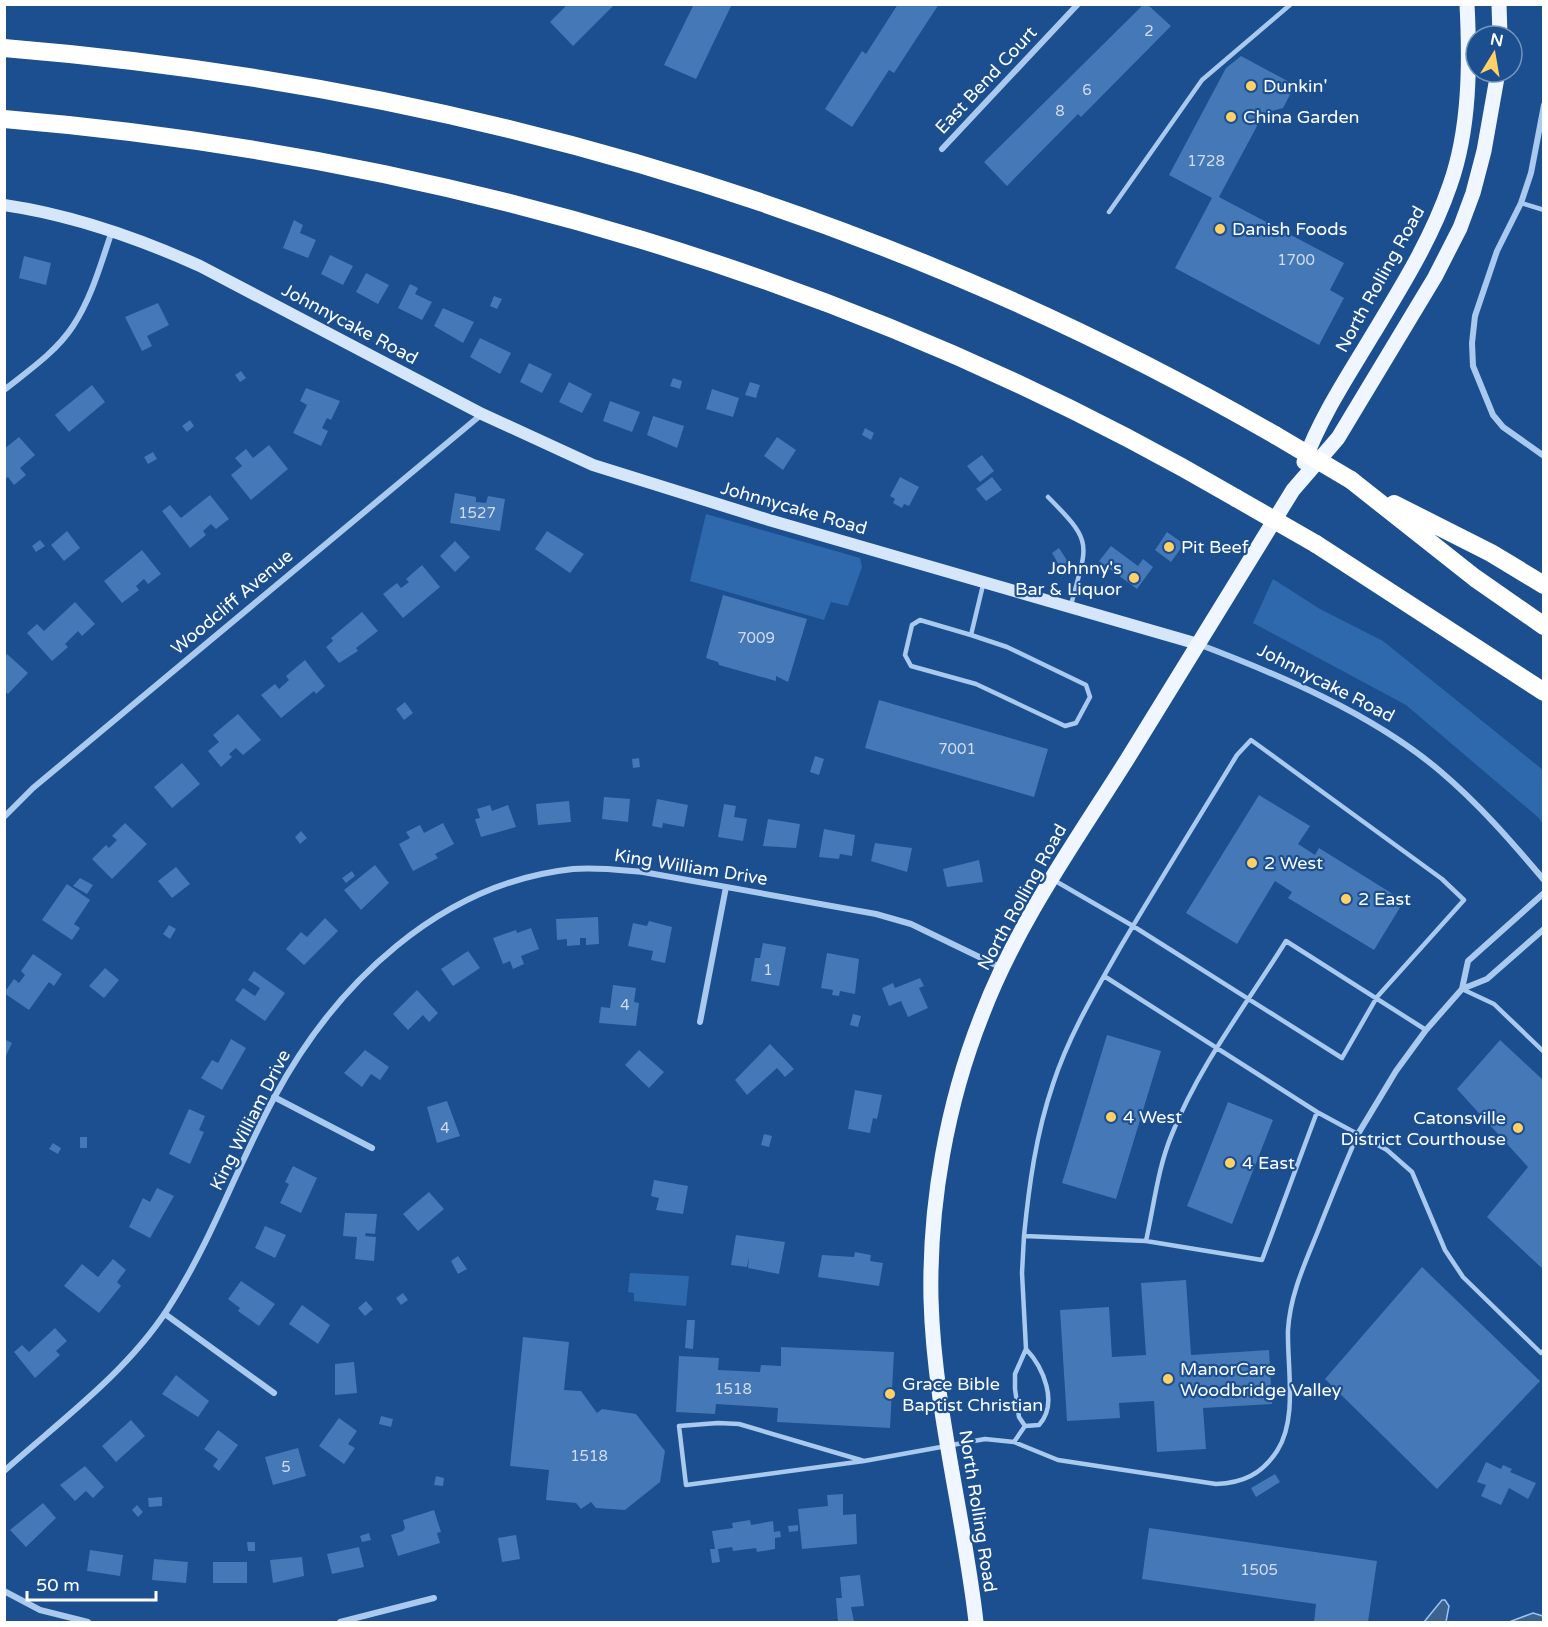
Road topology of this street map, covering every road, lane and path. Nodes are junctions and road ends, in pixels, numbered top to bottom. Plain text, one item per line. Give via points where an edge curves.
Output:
1 (1078, 4) edge
2 (1291, 4) edge
3 (1467, 4) edge
4 (1499, 4) edge
5 (1500, 24) edge
6 (4, 48) edge
7 (1496, 84) edge
8 (1544, 105) edge
9 (4, 119) edge
10 (942, 149) dead end
11 (1521, 202) junction
12 (4, 205) edge
13 (1544, 210) edge
14 (1108, 212) dead end
15 (112, 230) junction
16 (4, 390) edge
17 (482, 414) junction
18 (1544, 456) edge
19 (1351, 480) junction
20 (1293, 490) junction
21 (1048, 497) dead end
22 (983, 582) junction
23 (1544, 585) edge
24 (1070, 607) junction
25 (1544, 626) edge
26 (971, 635) junction
27 (1198, 644) junction
28 (1485, 653) junction
29 (1544, 692) edge
30 (1544, 705) edge
31 (4, 817) edge
32 (1052, 879) junction
33 (1544, 880) edge
34 (726, 887) junction
35 (1544, 893) edge
36 (1133, 926) junction
37 (1544, 929) edge
38 (1002, 969) junction
39 (1104, 976) junction
40 (1462, 989) junction
41 (1377, 997) junction
42 (1249, 1000) junction
43 (700, 1022) dead end
44 (1426, 1030) junction
45 (1216, 1049) junction
46 (1544, 1052) edge
47 (274, 1097) junction
48 (1317, 1112) junction
49 (1358, 1134) junction
50 (372, 1148) dead end
51 (1024, 1236) junction
52 (1146, 1241) junction
53 (165, 1314) junction
54 (1026, 1349) junction
55 (1544, 1350) edge
56 (274, 1393) dead end
57 (1025, 1426) junction
58 (1014, 1442) junction
59 (948, 1445) junction
60 (864, 1461) junction
61 (4, 1471) edge
62 (4, 1591) edge
63 (434, 1598) dead end
64 (87, 1623) edge
65 (340, 1623) edge
66 (976, 1623) edge

1 - 10 street, East Bend Court
2 - 14 lane via 1202,80
3 - 20 main road, North Rolling Road via 1462,142 1451,184 1413,267 1316,429
4 - 5 main road
6 - 19 highway, bridge via 218,72 387,100 486,121 690,178 824,223 954,276 1196,390
7 - 20 main road, North Rolling Road via 1473,193 1435,277 1338,438
8 - 11 street via 1537,148
9 - 28 highway, bridge via 160,134 372,170 559,214 683,251 961,357 1153,449 1316,544
11 - 13 lane
11 - 18 street via 1497,251 1475,316 1473,366 1493,415 1503,427
12 - 15 street, Johnnycake Road
15 - 16 street via 93,287 72,328 42,360
15 - 17 street, Johnnycake Road via 200,266
17 - 22 street, Johnnycake Road via 593,465
17 - 31 street, Woodcliff Avenue via 33,788
19 - 23 highway
19 - 25 highway via 1474,578
20 - 27 main road, North Rolling Road
21 - 24 lane via 1077,526 1084,541 1084,557
22 - 24 street, Johnnycake Road
22 - 26 lane
24 - 27 street, Johnnycake Road
26 - 26 lane via 920,620 912,625 905,655 911,666 976,684 1065,726 1076,723 1090,697 1086,685 1007,647
27 - 32 main road, North Rolling Road
27 - 33 street, Johnnycake Road via 1294,683 1398,740 1474,800
28 - 29 highway
28 - 30 highway
32 - 36 lane
32 - 38 main road, North Rolling Road
34 - 38 street, King William Drive via 911,924
34 - 43 street
34 - 47 street, King William Drive via 643,872 583,869 504,884 469,899 404,939 351,988 298,1055
35 - 40 street via 1468,961
36 - 39 lane
36 - 41 lane via 1237,756 1251,740 1442,879 1464,900
36 - 42 lane
37 - 40 street via 1487,979
38 - 59 main road, North Rolling Road via 964,1068 940,1178 933,1236 931,1300
39 - 45 lane
39 - 51 lane via 1076,1027 1053,1084 1031,1174
40 - 44 street
40 - 46 lane via 1494,1004
41 - 42 lane via 1286,940
41 - 42 lane via 1342,1058
41 - 44 lane
42 - 45 lane
44 - 49 street via 1376,1099
45 - 48 lane
45 - 52 lane via 1171,1136
47 - 50 street
47 - 53 street, King William Drive via 195,1267
48 - 49 lane
48 - 52 lane via 1262,1260
49 - 55 lane via 1387,1150 1412,1172 1445,1250 1463,1277 1541,1353
49 - 58 lane via 1295,1292 1288,1330 1286,1431 1265,1466 1243,1480 1216,1484 1058,1460
51 - 52 lane
51 - 54 lane
53 - 56 street
53 - 61 street, King William Drive via 98,1388
54 - 57 lane via 1015,1374 1019,1418
54 - 57 lane via 1039,1362 1048,1401 1047,1417 1039,1425
57 - 58 lane
58 - 59 lane via 985,1439
59 - 60 lane
59 - 66 main road, North Rolling Road
60 - 60 lane via 686,1485 679,1426 739,1424
62 - 64 street via 40,1610
63 - 65 street

